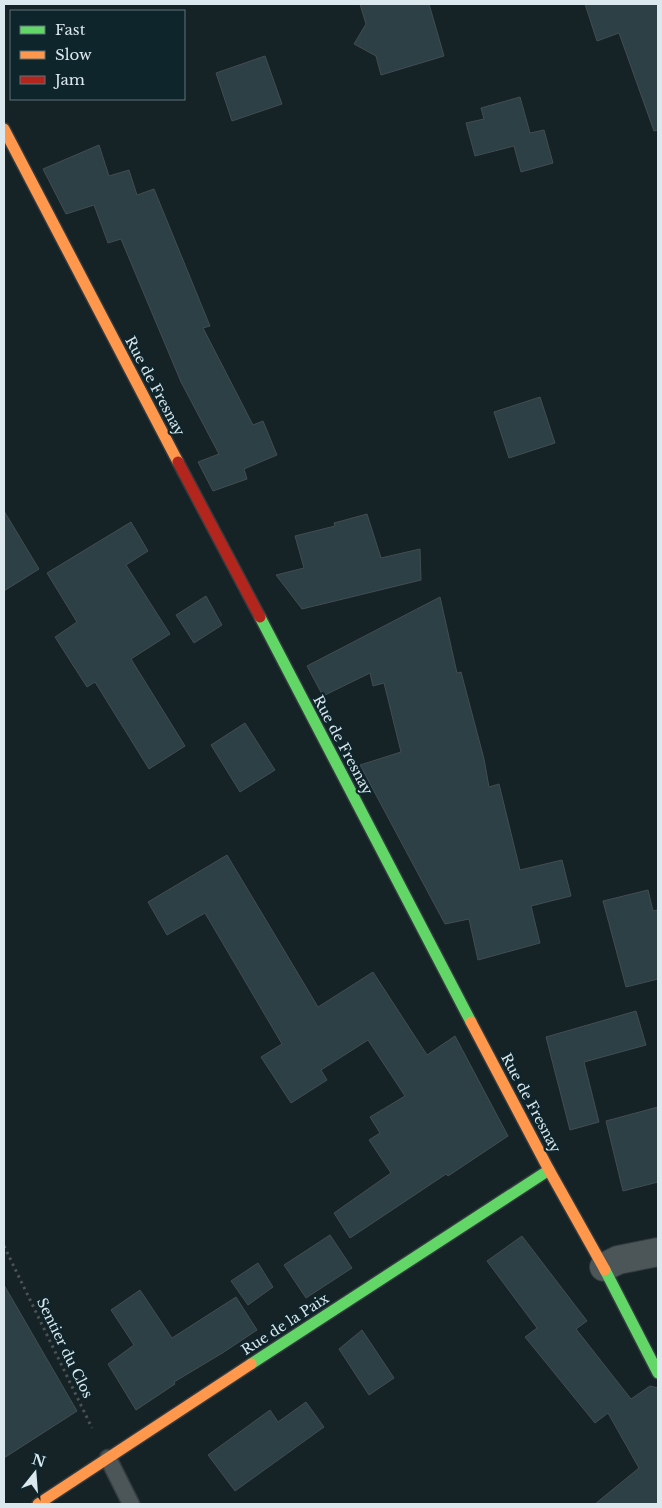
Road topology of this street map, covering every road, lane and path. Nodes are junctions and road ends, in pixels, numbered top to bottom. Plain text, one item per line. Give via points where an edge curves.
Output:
1 (4, 129) edge
2 (549, 1170) junction
3 (4, 1246) edge
4 (658, 1252) edge
5 (604, 1267) junction
6 (658, 1373) edge
7 (108, 1458) junction
8 (38, 1504) edge
9 (131, 1504) edge

1 - 2 street, Rue de Fresnay
2 - 5 street, Rue de Fresnay
2 - 7 street, Rue de la Paix
3 - 7 path, Sentier du Clos
4 - 5 street via 618,1260
5 - 6 street, Rue de Fresnay
7 - 8 street, Rue de la Paix
7 - 9 lane

